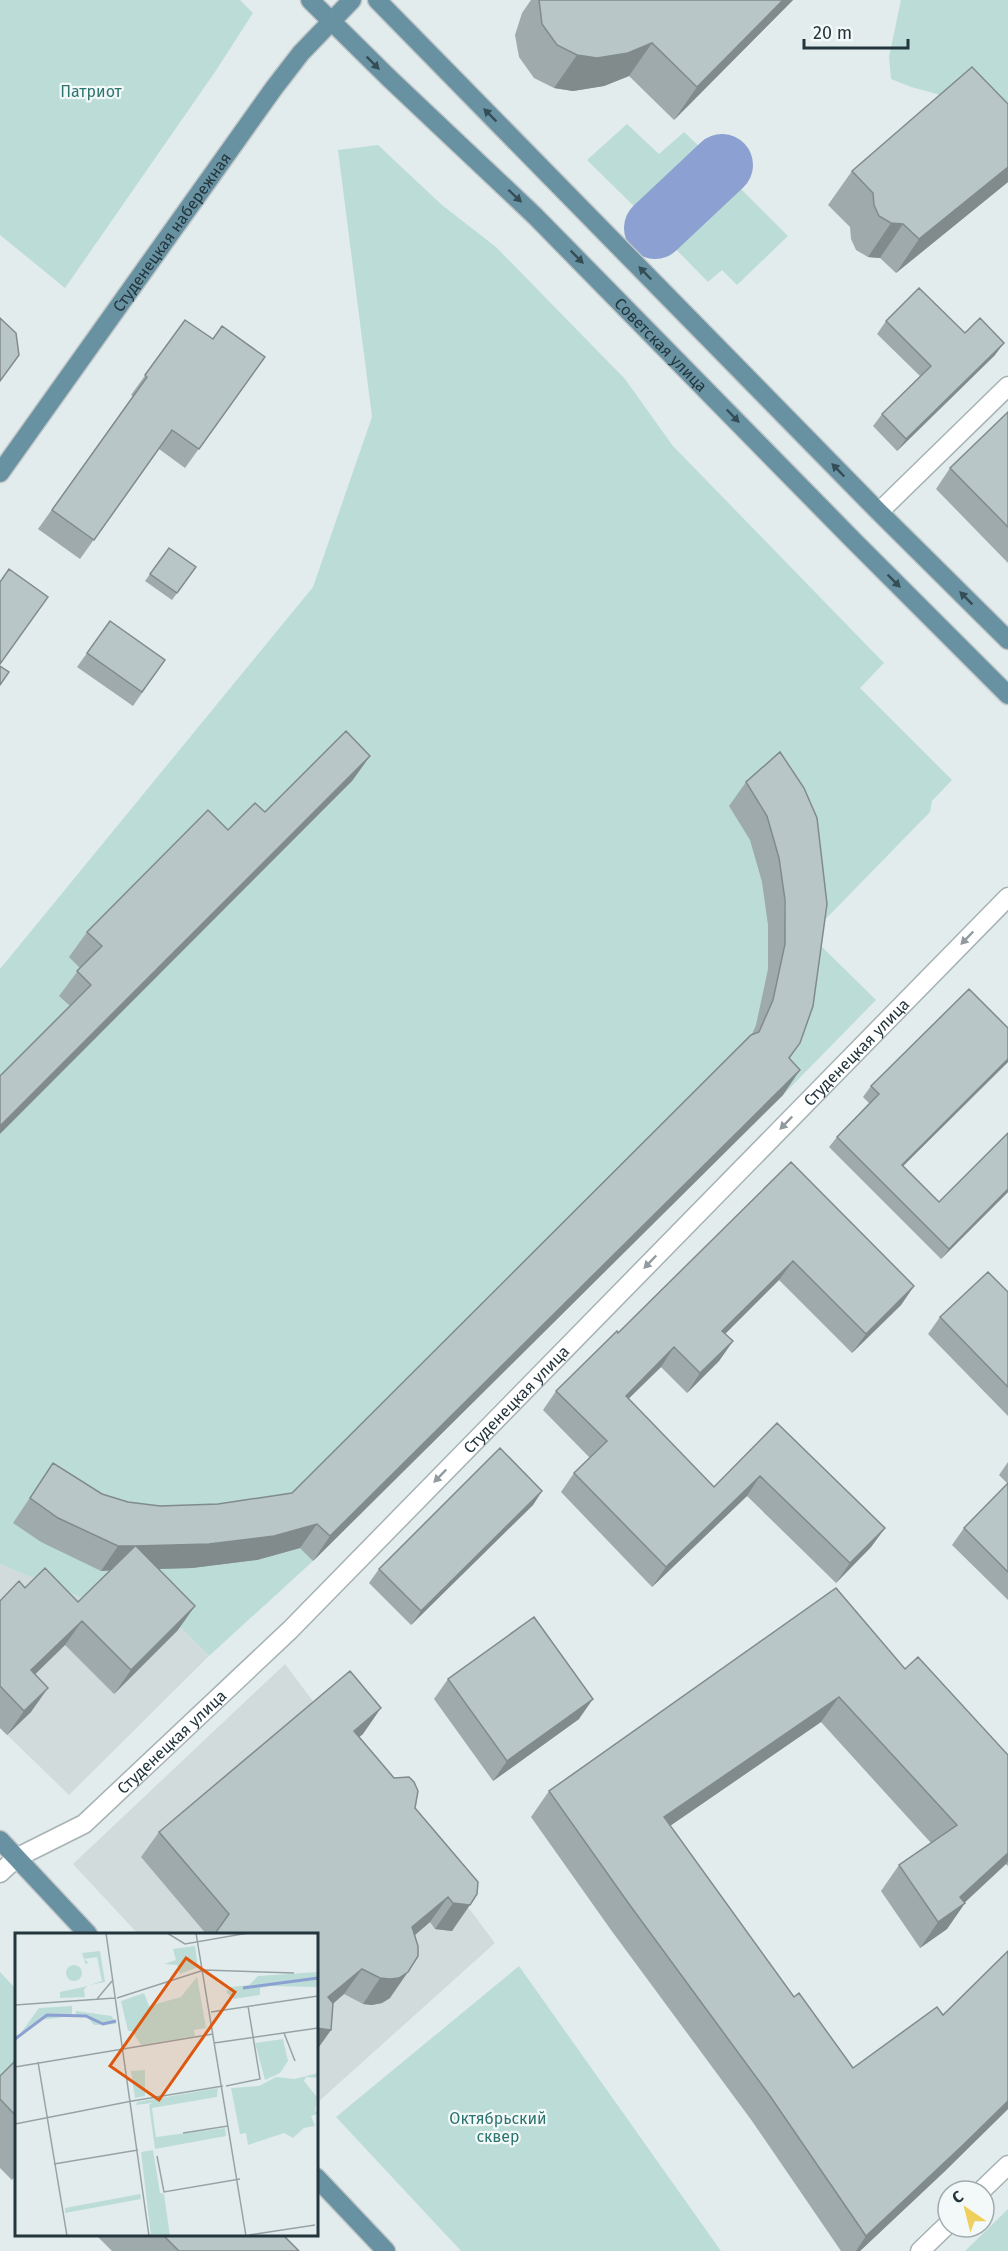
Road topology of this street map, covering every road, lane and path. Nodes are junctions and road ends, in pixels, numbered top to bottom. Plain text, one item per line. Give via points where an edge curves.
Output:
1 (310, 0) edge
2 (352, 0) edge
3 (377, 0) edge
4 (331, 21) junction
5 (1008, 386) edge
6 (0, 473) edge
7 (879, 512) junction
8 (1008, 640) edge
9 (1008, 694) edge
10 (1008, 897) edge
11 (0, 1840) edge
12 (16, 1858) junction
13 (0, 1873) edge
14 (86, 1933) edge
15 (1008, 2165) edge
16 (318, 2179) edge
17 (993, 2179) edge
18 (936, 2236) edge
19 (386, 2251) edge
20 (920, 2251) edge

1 - 4 main road, Советская улица
2 - 4 main road, Студенецкая набережная
7 -> 3 main road
4 - 6 main road, Студенецкая набережная via 274,88
4 -> 9 main road, Советская улица via 535,216
5 - 7 street
8 -> 7 main road
10 -> 12 street, Студенецкая улица via 290,1630 84,1824
11 - 12 main road
12 - 13 street, Студенецкая улица
12 - 14 main road
15 - 17 street
16 - 19 main road
18 - 20 street

